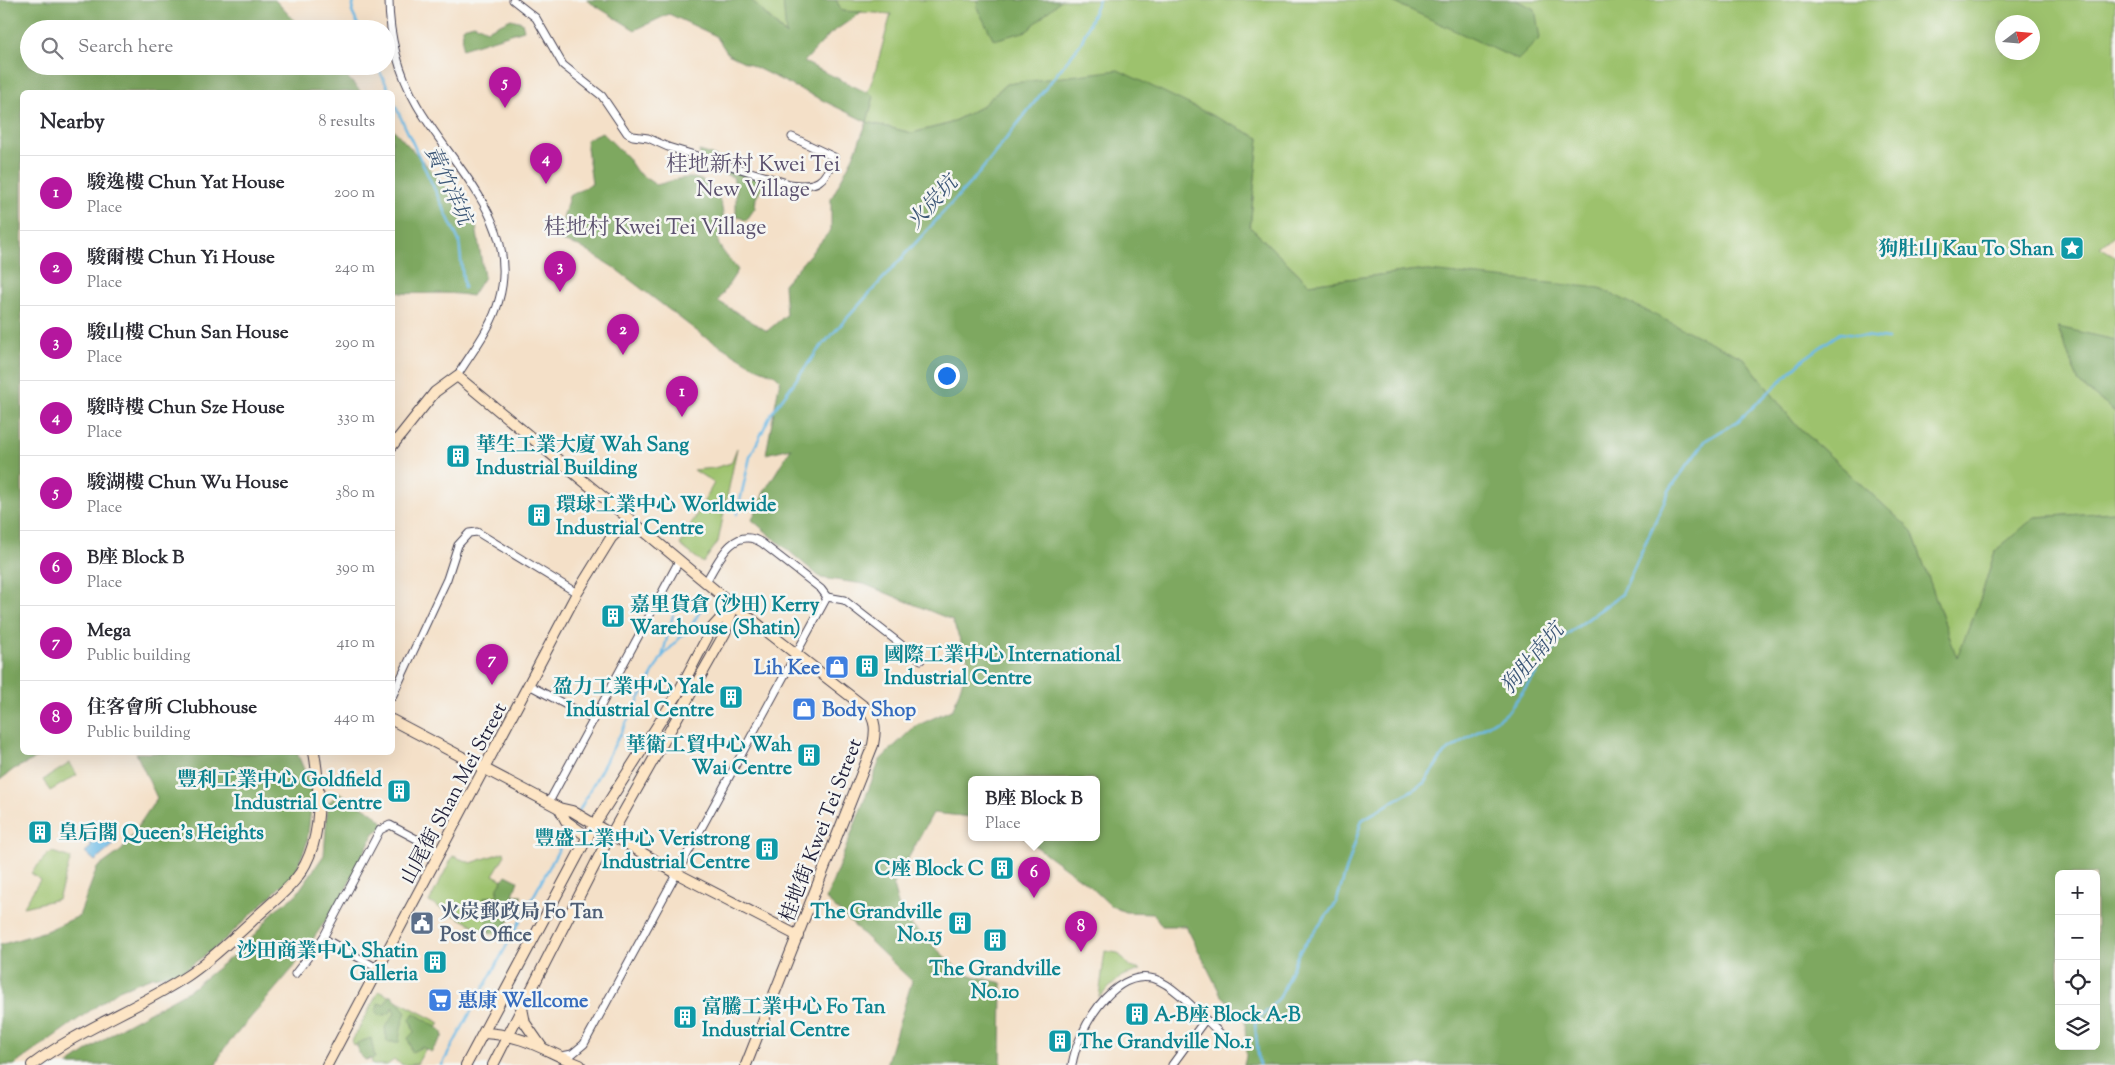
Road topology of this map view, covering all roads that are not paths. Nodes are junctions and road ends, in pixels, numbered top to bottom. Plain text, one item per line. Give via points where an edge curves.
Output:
1 (389, 0) edge
2 (513, 0) edge
3 (391, 20) edge
4 (395, 45) edge
5 (792, 137) dead end
6 (457, 376) junction
7 (395, 442) edge
8 (637, 527) junction
9 (679, 561) junction
10 (706, 582) junction
11 (577, 593) junction
12 (827, 597) junction
13 (734, 605) junction
14 (796, 655) junction
15 (921, 660) dead end
16 (529, 685) junction
17 (395, 691) edge
18 (594, 720) junction
19 (395, 722) edge
20 (315, 755) edge
21 (484, 768) junction
22 (549, 802) junction
23 (562, 811) junction
24 (594, 825) junction
25 (611, 836) junction
26 (588, 837) junction
27 (441, 852) junction
28 (676, 873) junction
29 (798, 936) junction
30 (323, 938) junction
31 (379, 969) junction
32 (295, 974) dead end
33 (522, 1008) junction
34 (1205, 1020) junction
35 (484, 1033) junction
36 (1220, 1033) dead end
37 (508, 1036) junction
38 (541, 1046) junction
39 (564, 1061) edge
40 (32, 1065) edge
41 (327, 1065) edge
42 (466, 1065) edge
43 (492, 1065) edge
44 (580, 1065) edge
45 (746, 1065) edge
46 (1072, 1065) edge
47 (1172, 1065) edge

1 - 3 street
2 - 5 street via 536,18 563,65 598,92 623,128 633,136 790,184 816,183 826,176 834,157
4 - 6 street via 408,88 425,119 488,210 502,248 504,275 499,301 489,324
6 - 7 street via 435,392
6 - 8 street, 桂地街 Kwei Tei Street
8 - 9 street, 桂地街 Kwei Tei Street
8 - 11 street, 山尾街 Shan Mei Street via 619,530 611,538
9 - 10 street, 桂地街 Kwei Tei Street
9 - 18 street
10 - 12 street via 734,541 753,536
10 - 13 street, 桂地街 Kwei Tei Street
11 - 16 street, 山尾街 Shan Mei Street
11 - 17 street via 482,534 469,533 458,545 447,579
12 - 14 street
12 - 15 street via 844,600
13 - 14 street, 桂地街 Kwei Tei Street
13 - 24 street via 712,628 677,695
13 - 25 street via 725,633
14 - 28 street
14 - 29 street, 桂地街 Kwei Tei Street via 867,709 874,718 876,730 870,753
16 - 18 street
16 - 21 street, 山尾街 Shan Mei Street
18 - 22 street
19 - 21 street
20 - 40 street via 320,784 316,826 307,859 294,881 187,976 54,1049
21 - 22 street
21 - 27 street, 山尾街 Shan Mei Street
22 - 23 street
23 - 24 street
23 - 26 street via 566,822
24 - 25 street
24 - 26 street
25 - 28 street
25 - 33 street
26 - 35 street
27 - 30 street via 390,825 380,830
27 - 31 street, 山尾街 Shan Mei Street
28 - 29 street
28 - 39 street via 584,1044
29 - 45 street, 桂地街 Kwei Tei Street
30 - 31 street
30 - 32 street
31 - 41 street, 山尾街 Shan Mei Street
33 - 37 street
33 - 38 street via 525,1023
34 - 36 street
34 - 46 street via 1170,988 1155,979 1131,980 1111,992 1093,1014 1076,1045
34 - 47 street
35 - 37 street
35 - 42 street
37 - 38 street
37 - 43 street
38 - 39 street
39 - 44 street

